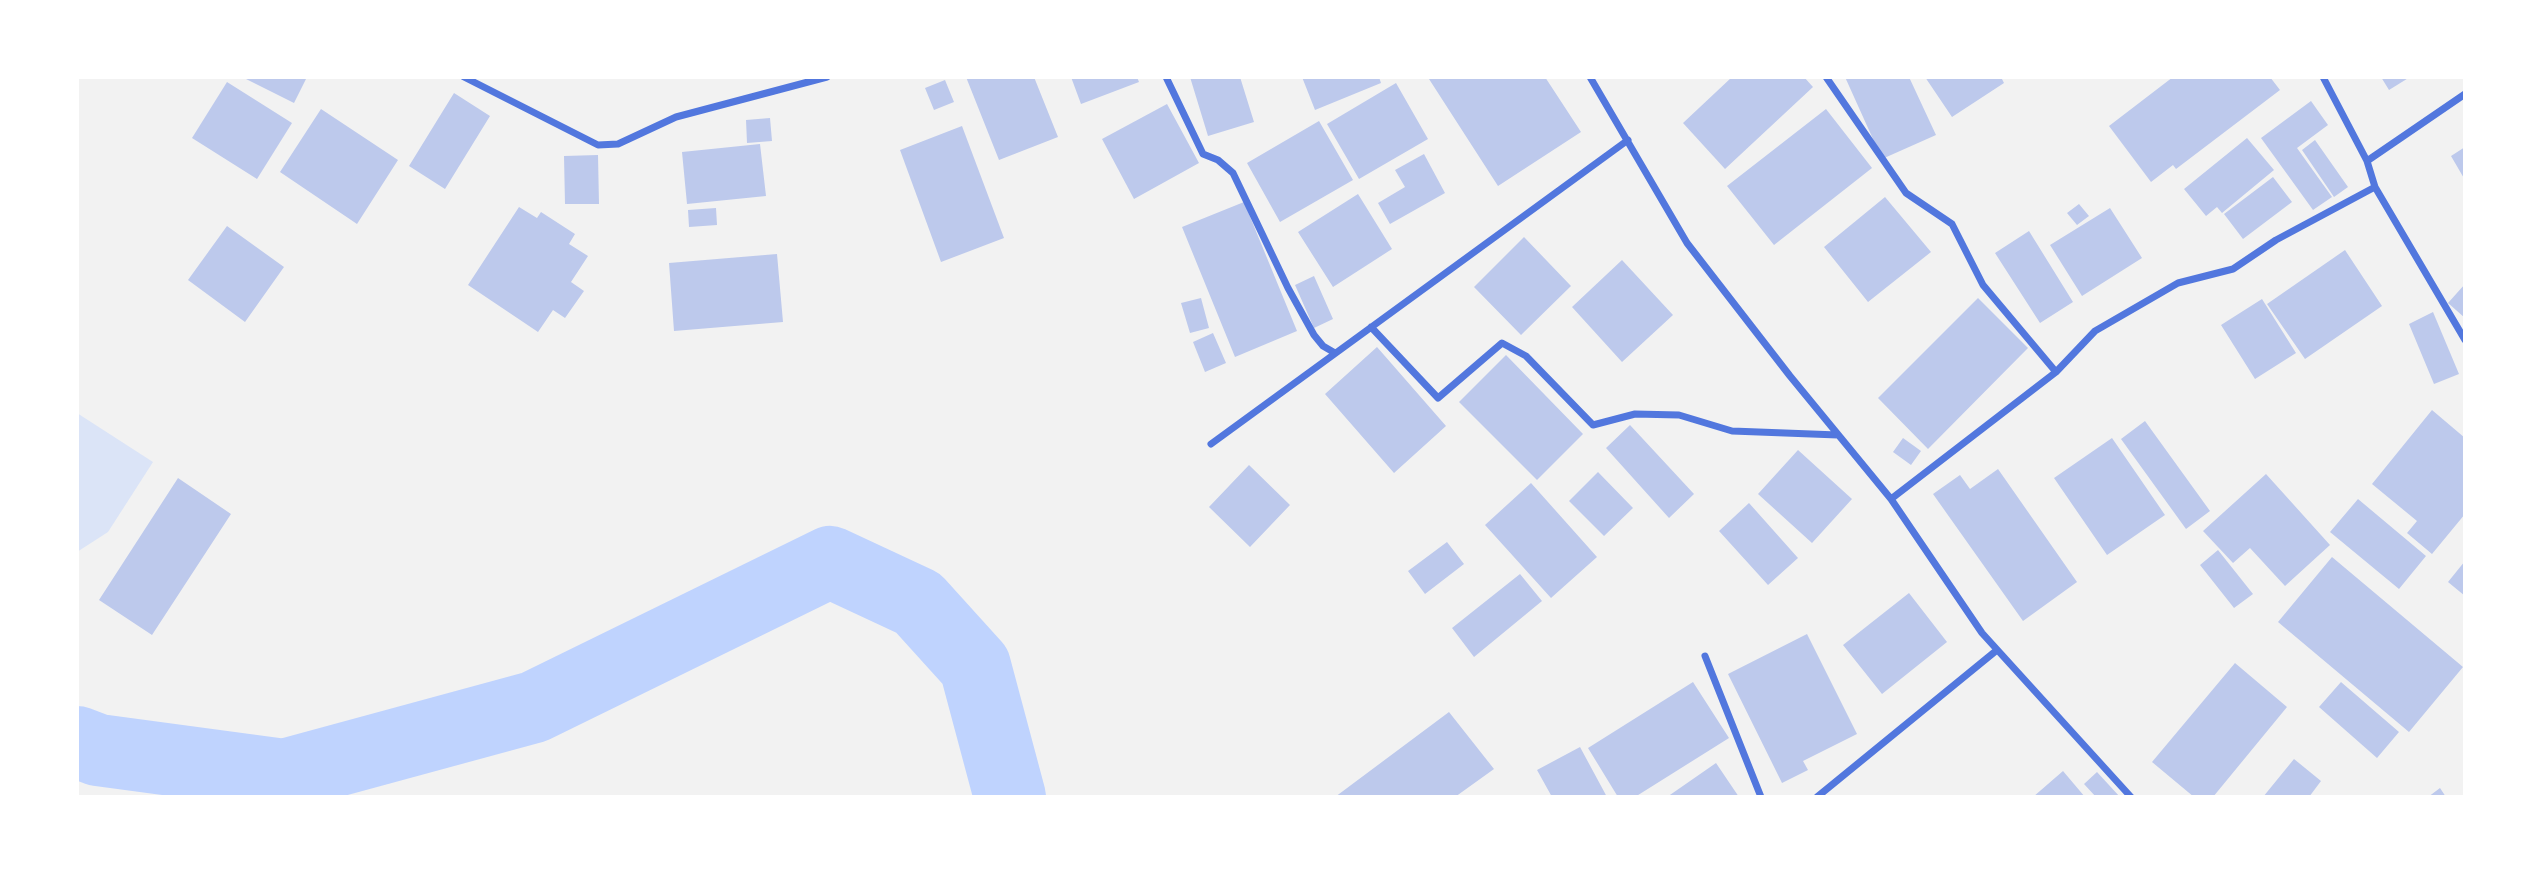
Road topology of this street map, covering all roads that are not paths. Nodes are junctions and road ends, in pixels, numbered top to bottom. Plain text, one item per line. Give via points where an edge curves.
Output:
1 (464, 77) edge
2 (827, 77) edge
3 (1166, 77) edge
4 (1590, 77) edge
5 (1826, 77) edge
6 (2323, 77) edge
7 (809, 80) edge
8 (2465, 94) edge
9 (1628, 140) junction
10 (2367, 161) junction
11 (2375, 187) junction
12 (1371, 327) junction
13 (2465, 340) edge
14 (1335, 353) junction
15 (2056, 373) junction
16 (1838, 435) junction
17 (1211, 444) dead end
18 (1891, 499) junction
19 (1997, 650) junction
20 (1705, 656) dead end
21 (1761, 797) edge
22 (1817, 797) edge
23 (2131, 797) edge

1 - 7 street via 598,145 618,144 676,117
2 - 7 street
3 - 14 street via 1203,154 1233,173 1314,335
4 - 9 street
5 - 15 street via 1906,193 1952,224 1983,285
6 - 10 street
8 - 10 street
9 - 12 street
9 - 16 street via 1687,243
10 - 11 street
11 - 13 street
11 - 15 street via 2276,240 2233,270 2178,283 2107,324
12 - 14 street
12 - 16 street via 1438,398 1502,343 1526,356 1593,425 1635,414 1679,415 1732,431
14 - 17 street
15 - 18 street
16 - 18 street
18 - 19 street
19 - 22 street
19 - 23 street
20 - 21 street

